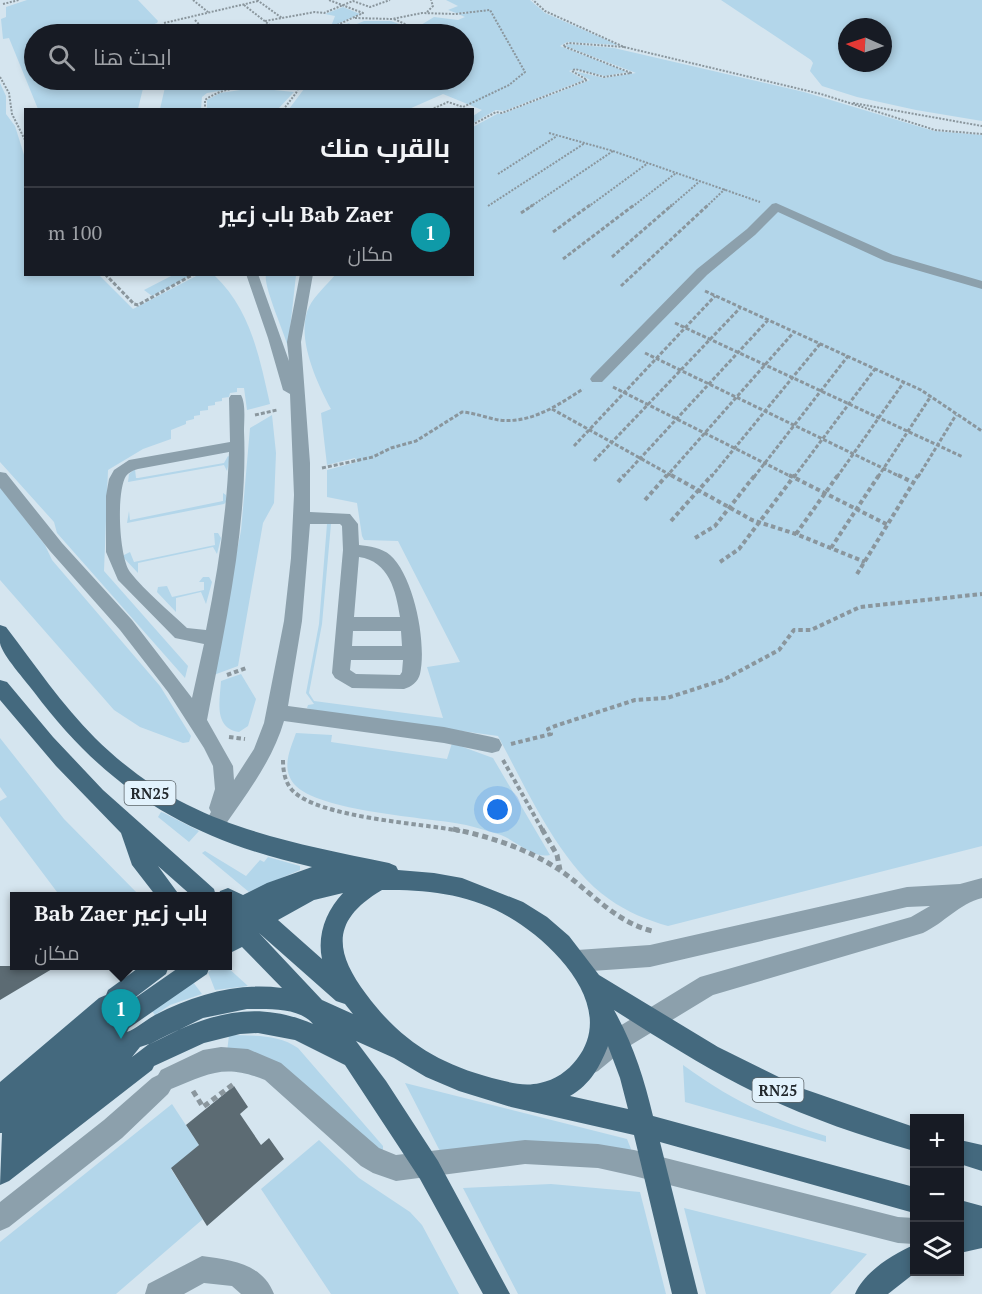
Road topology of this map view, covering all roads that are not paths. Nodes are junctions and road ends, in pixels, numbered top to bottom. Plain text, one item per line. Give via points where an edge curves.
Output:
1 (252, 276) edge
2 (307, 276) edge
3 (982, 285) edge
4 (597, 379) road end
5 (236, 398) dead end
6 (296, 399) junction
7 (239, 445) junction
8 (0, 477) edge
9 (303, 519) junction
10 (351, 550) junction
11 (344, 624) junction
12 (409, 624) junction
13 (0, 632) edge
14 (214, 637) junction
15 (341, 653) junction
16 (411, 653) junction
17 (0, 687) edge
18 (276, 712) junction
19 (197, 721) junction
20 (493, 745) road end
21 (214, 825) junction
22 (130, 828) junction
23 (178, 868) junction
24 (371, 874) junction
25 (971, 891) edge
26 (165, 892) edge
27 (201, 892) edge
28 (206, 892) edge
29 (235, 916) edge
30 (577, 961) junction
31 (156, 970) edge
32 (195, 970) edge
33 (593, 984) junction
34 (314, 1008) junction
35 (601, 1008) junction
36 (363, 1010) junction
37 (651, 1020) junction
38 (130, 1030) junction
39 (618, 1040) junction
40 (408, 1055) junction
41 (353, 1058) junction
42 (590, 1063) junction
43 (0, 1098) edge
44 (527, 1098) junction
45 (0, 1121) edge
46 (644, 1126) junction
47 (910, 1137) edge
48 (0, 1149) edge
49 (964, 1153) edge
50 (982, 1158) edge
51 (427, 1165) junction
52 (655, 1169) junction
53 (0, 1172) edge
54 (910, 1199) edge
55 (0, 1218) edge
56 (910, 1231) edge
57 (910, 1261) edge
58 (158, 1294) edge
59 (261, 1294) edge
60 (497, 1294) edge
61 (685, 1294) edge
62 (868, 1294) edge

1 - 6 street
2 - 6 street via 294,342
3 - 4 street via 889,258 776,207 757,228 707,268
5 - 7 street
6 - 9 street
7 - 14 street via 235,518
7 - 14 street via 134,464 122,471 116,481 115,557 124,576 181,633
8 - 19 street via 151,655
9 - 10 street via 344,518 350,524
9 - 18 street via 292,626
10 - 11 street
10 - 12 street via 372,553 385,560 401,590
11 - 12 street
11 - 15 street
12 - 16 street
13 - 21 main road, RN25 via 88,744 122,774 163,801
14 - 19 street
15 - 16 street
15 - 16 street via 341,673 347,680 399,683 411,675
17 - 22 main road, RN25 via 74,773
18 - 20 street
18 - 21 street via 266,746
19 - 21 street via 223,766 225,789
21 - 24 main road, RN25 via 260,843
22 - 23 main road, RN25
22 - 26 main road via 139,858
23 - 27 main road
23 - 28 main road, RN25
24 - 29 main road, RN25
24 - 30 main road, RN25 via 445,882 475,890 503,902 546,930
24 - 36 main road, RN25 via 341,909 331,938 336,969
25 - 30 street via 907,897 673,951
25 - 37 street via 915,926 708,985
29 - 34 main road
29 - 36 main road, RN25
30 - 33 main road, RN25
31 - 38 main road
32 - 38 main road
33 - 35 main road
33 - 37 main road, RN25
34 - 38 main road via 265,998 230,999
34 - 40 main road
34 - 41 main road
35 - 39 main road
35 - 42 main road via 600,1036
36 - 40 main road, RN25
37 - 39 street
37 - 47 main road, RN25 via 764,1084 841,1116
38 - 41 main road via 196,1032 242,1022 268,1023 293,1028
38 - 43 main road
38 - 45 main road
38 - 48 main road
38 - 53 main road
39 - 42 street
39 - 46 main road
40 - 44 main road, RN25 via 464,1081
41 - 51 main road
42 - 44 main road via 568,1084
44 - 46 main road, RN25
46 - 52 main road
46 - 54 main road, RN25
49 - 50 main road
51 - 52 street via 525,1152 598,1156
51 - 55 street via 403,1168 382,1164 273,1071 248,1060 220,1059 203,1062 172,1082
51 - 60 main road
52 - 56 street
52 - 61 main road
57 - 62 main road
58 - 59 street via 202,1269 238,1274

